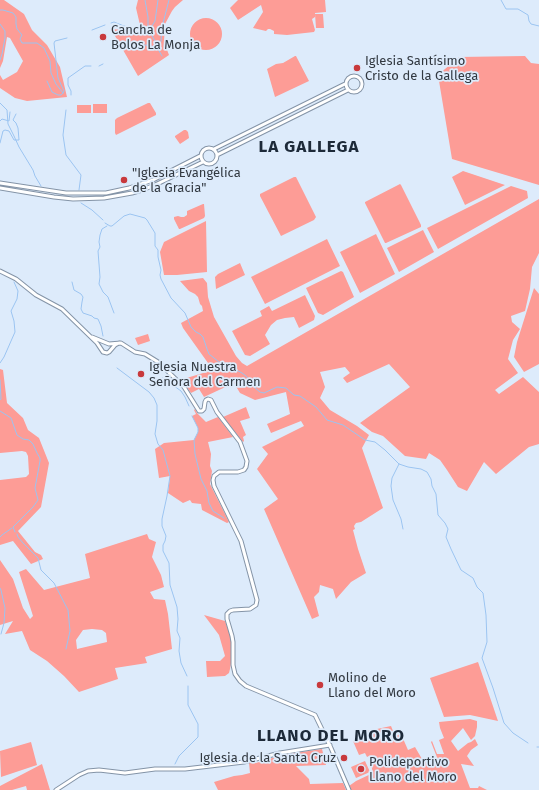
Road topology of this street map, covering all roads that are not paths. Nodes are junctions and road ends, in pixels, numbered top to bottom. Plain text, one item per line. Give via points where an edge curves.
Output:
1 (345, 84) junction
2 (348, 90) junction
3 (214, 150) junction
4 (217, 155) junction
5 (200, 156) junction
6 (203, 162) junction
7 (0, 183) edge
8 (0, 188) edge
9 (37, 189) junction
10 (36, 194) junction
11 (0, 271) edge
12 (92, 337) junction
13 (107, 343) junction
14 (119, 343) junction
15 (101, 348) junction
16 (110, 350) junction
17 (330, 745) junction
18 (56, 790) edge
19 (349, 790) edge

1 - 2 main road
1 - 2 main road via 352,75 362,81 361,89 358,91
1 - 3 main road
2 - 4 main road
3 - 4 main road
3 - 5 main road via 208,147
4 - 6 main road via 212,163
5 - 6 main road
5 - 9 main road via 154,180 129,188 82,193
6 - 10 main road via 130,194 73,199
7 - 9 main road
8 - 10 main road
9 - 10 main road
11 - 12 main road via 59,307
12 - 13 main road
12 - 15 main road
13 - 14 main road
13 - 15 main road
13 - 16 main road
14 - 16 main road
14 - 17 main road via 158,362 189,392 199,411 204,410 206,400 211,400 240,442 247,461 244,470 219,472 213,480 240,541 257,600 256,605 250,609 233,610 227,614 233,642 235,674 246,686 315,715
15 - 16 main road via 105,353
17 - 18 main road via 244,762 184,769 125,773 88,771
17 - 19 main road

